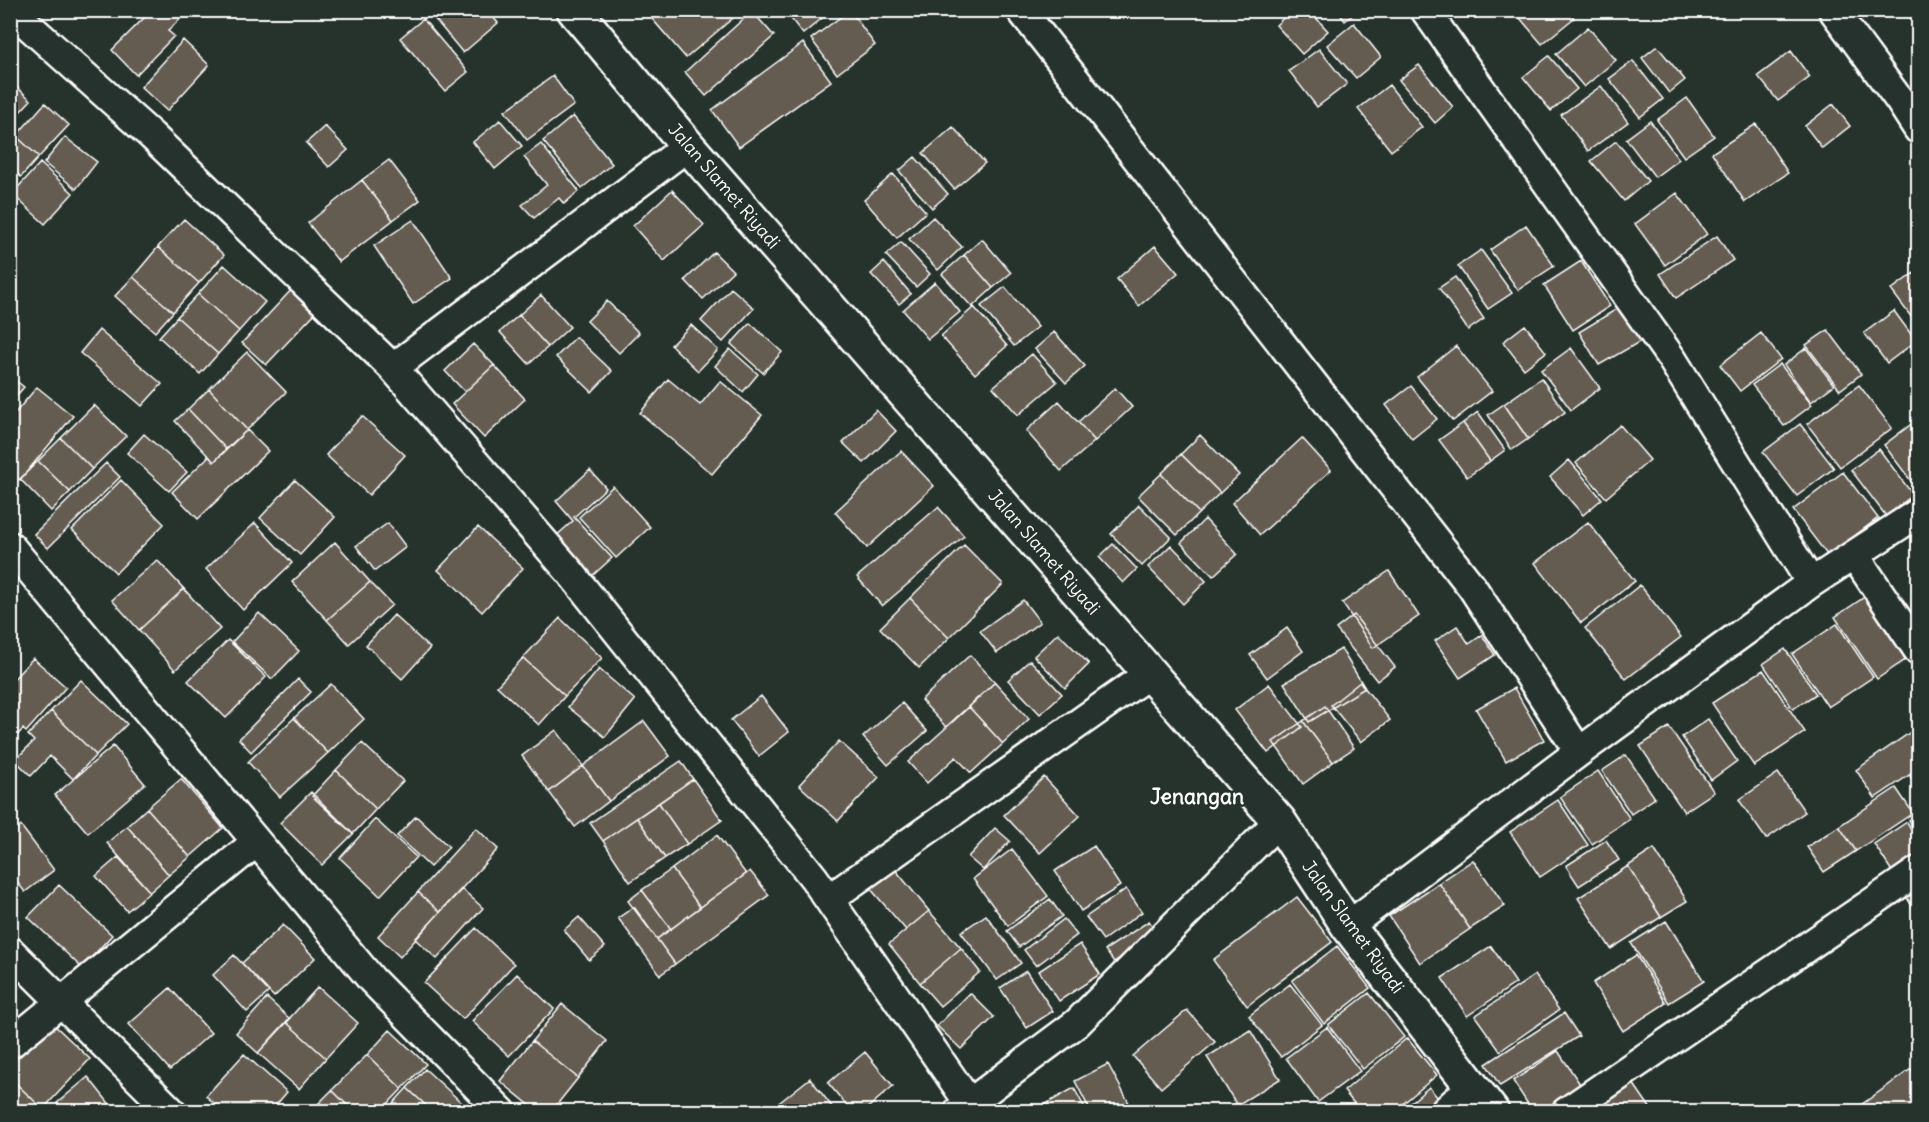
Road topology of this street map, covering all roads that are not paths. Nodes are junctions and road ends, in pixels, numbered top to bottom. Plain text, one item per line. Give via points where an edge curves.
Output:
1 (11, 10) edge
2 (574, 10) edge
3 (1021, 10) edge
4 (1425, 10) edge
5 (1833, 10) edge
6 (1918, 129) edge
7 (688, 146) junction
8 (393, 368) junction
9 (1918, 513) edge
10 (10, 546) edge
11 (1855, 556) junction
12 (1811, 583) junction
13 (1918, 650) edge
14 (1150, 673) junction
15 (1579, 752) junction
16 (1279, 821) junction
17 (255, 843) junction
18 (1918, 872) edge
19 (829, 899) junction
20 (1348, 926) junction
21 (10, 951) edge
22 (63, 1003) junction
23 (10, 1044) edge
24 (1472, 1086) junction
25 (964, 1107) edge
26 (172, 1112) edge
27 (502, 1112) edge
28 (1444, 1112) edge
29 (1492, 1112) edge
30 (1566, 1112) edge

1 - 8 street via 152,136
2 - 7 street, Jalan Slamet Riyadi
3 - 15 street via 1472,587
4 - 12 street via 1672,358
5 - 6 street
7 - 8 street
7 - 14 street, Jalan Slamet Riyadi
8 - 19 street via 570,572
9 - 11 street
10 - 17 street
11 - 12 street
11 - 13 street
12 - 15 street
14 - 16 street, Jalan Slamet Riyadi
14 - 19 street
15 - 20 street
16 - 20 street, Jalan Slamet Riyadi
16 - 25 street via 1077,1023
17 - 22 street
17 - 27 street via 372,980
18 - 30 street
19 - 25 street
20 - 24 street, Jalan Slamet Riyadi
21 - 22 street
22 - 23 street
22 - 26 street
24 - 28 street
24 - 29 street, Jalan Slamet Riyadi

